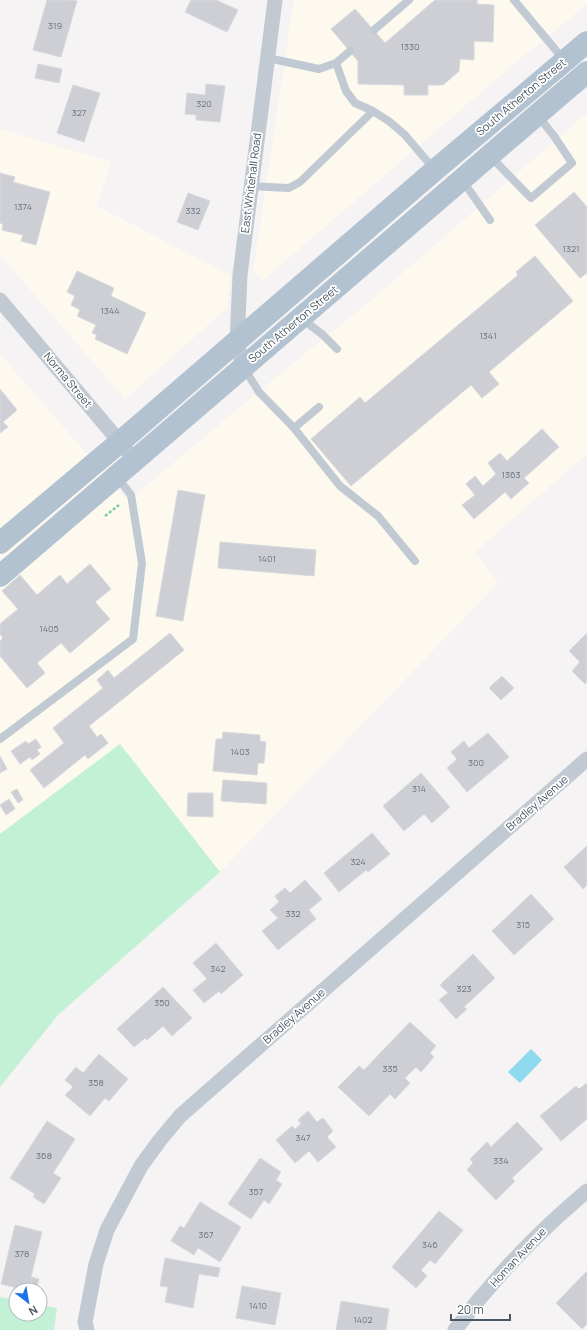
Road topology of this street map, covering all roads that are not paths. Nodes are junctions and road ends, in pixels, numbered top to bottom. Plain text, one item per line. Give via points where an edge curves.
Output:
1 (275, 0) edge
2 (409, 0) edge
3 (514, 0) edge
4 (374, 30) dead end
5 (587, 42) edge
6 (350, 51) dead end
7 (268, 58) junction
8 (564, 60) junction
9 (336, 63) junction
10 (587, 72) edge
11 (373, 111) junction
12 (536, 115) junction
13 (489, 155) junction
14 (435, 170) junction
15 (462, 179) junction
16 (251, 186) junction
17 (490, 220) dead end
18 (0, 300) edge
19 (300, 318) junction
20 (237, 342) junction
21 (337, 349) dead end
22 (243, 367) junction
23 (319, 407) dead end
24 (294, 428) junction
25 (120, 442) junction
26 (135, 460) junction
27 (117, 476) junction
28 (0, 543) edge
29 (415, 561) dead end
30 (0, 576) edge
31 (0, 739) edge
32 (587, 760) edge
33 (587, 1191) edge
34 (86, 1330) edge
35 (455, 1330) edge

1 - 7 street, East Whitehall Road
2 - 4 lane
3 - 8 lane
5 - 8 main road, South Atherton Street
6 - 9 lane
7 - 9 lane via 319,69
7 - 16 street, East Whitehall Road
8 - 14 main road, South Atherton Street
9 - 11 lane via 350,97 355,103
10 - 12 main road, South Atherton Street
11 - 14 lane via 405,135
11 - 16 lane via 300,182 289,188
12 - 13 main road, South Atherton Street
12 - 13 lane via 572,163 531,198
13 - 15 main road, South Atherton Street
14 - 20 main road, South Atherton Street
15 - 17 lane
15 - 19 main road, South Atherton Street
16 - 20 street, East Whitehall Road via 240,275
18 - 25 street, Norma Street
19 - 21 lane
19 - 22 main road, South Atherton Street
20 - 22 street, East Whitehall Road
20 - 25 main road, South Atherton Street
22 - 24 lane via 258,392
22 - 26 main road, South Atherton Street
23 - 24 lane
24 - 29 lane via 340,486 378,516
25 - 26 street, Norma Street
25 - 28 main road, South Atherton Street
26 - 27 main road, South Atherton Street
27 - 30 main road, South Atherton Street
27 - 31 lane via 131,495 142,563 133,639
32 - 34 street, Bradley Avenue via 180,1116 141,1166 107,1230 96,1264 85,1322
33 - 35 street, Homan Avenue via 562,1211 516,1257

